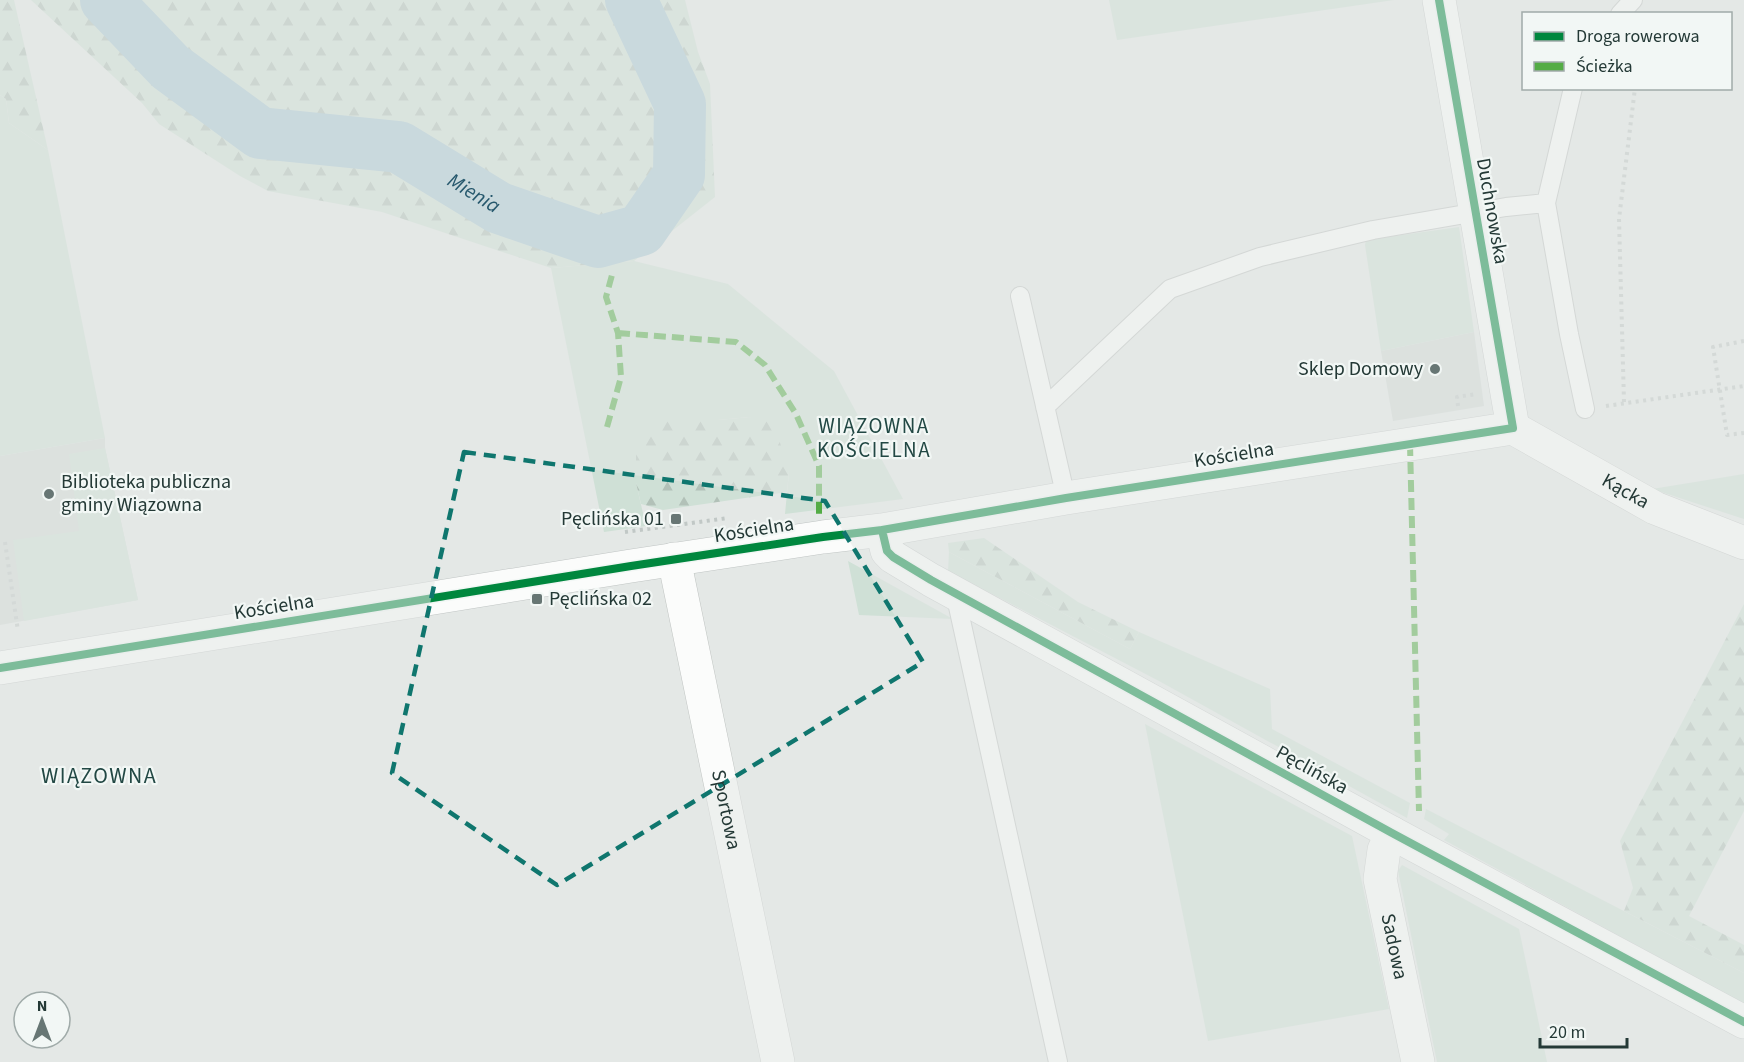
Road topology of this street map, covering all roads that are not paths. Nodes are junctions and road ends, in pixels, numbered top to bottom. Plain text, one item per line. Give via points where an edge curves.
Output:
1 (1439, 0) edge
2 (1633, 0) edge
3 (1622, 12) edge
4 (1573, 90) edge
5 (1546, 203) junction
6 (1476, 213) junction
7 (1020, 296) dead end
8 (1045, 407) junction
9 (1585, 410) road end
10 (1514, 428) junction
11 (1066, 498) junction
12 (882, 530) junction
13 (1744, 543) edge
14 (674, 559) junction
15 (955, 593) junction
16 (0, 668) edge
17 (1392, 833) junction
18 (1744, 1022) edge
19 (778, 1062) edge
20 (1058, 1062) edge
21 (1418, 1062) edge

1 - 6 street, Duchnowska
2 - 3 lane
4 - 5 lane
5 - 6 lane
5 - 9 lane
6 - 8 lane via 1373,230 1260,257 1170,289
6 - 10 street, Duchnowska
7 - 8 lane
8 - 11 lane
10 - 11 street, Kościelna
10 - 13 street, Kącka via 1655,508
11 - 12 street, Kościelna
12 - 14 street, Kościelna
12 - 15 street, Pęclińska via 887,551 893,557
14 - 16 street, Kościelna
14 - 19 street, Sportowa
15 - 17 street, Pęclińska
15 - 20 lane
17 - 18 street, Pęclińska
17 - 21 street, Sadowa via 1384,850 1380,879

